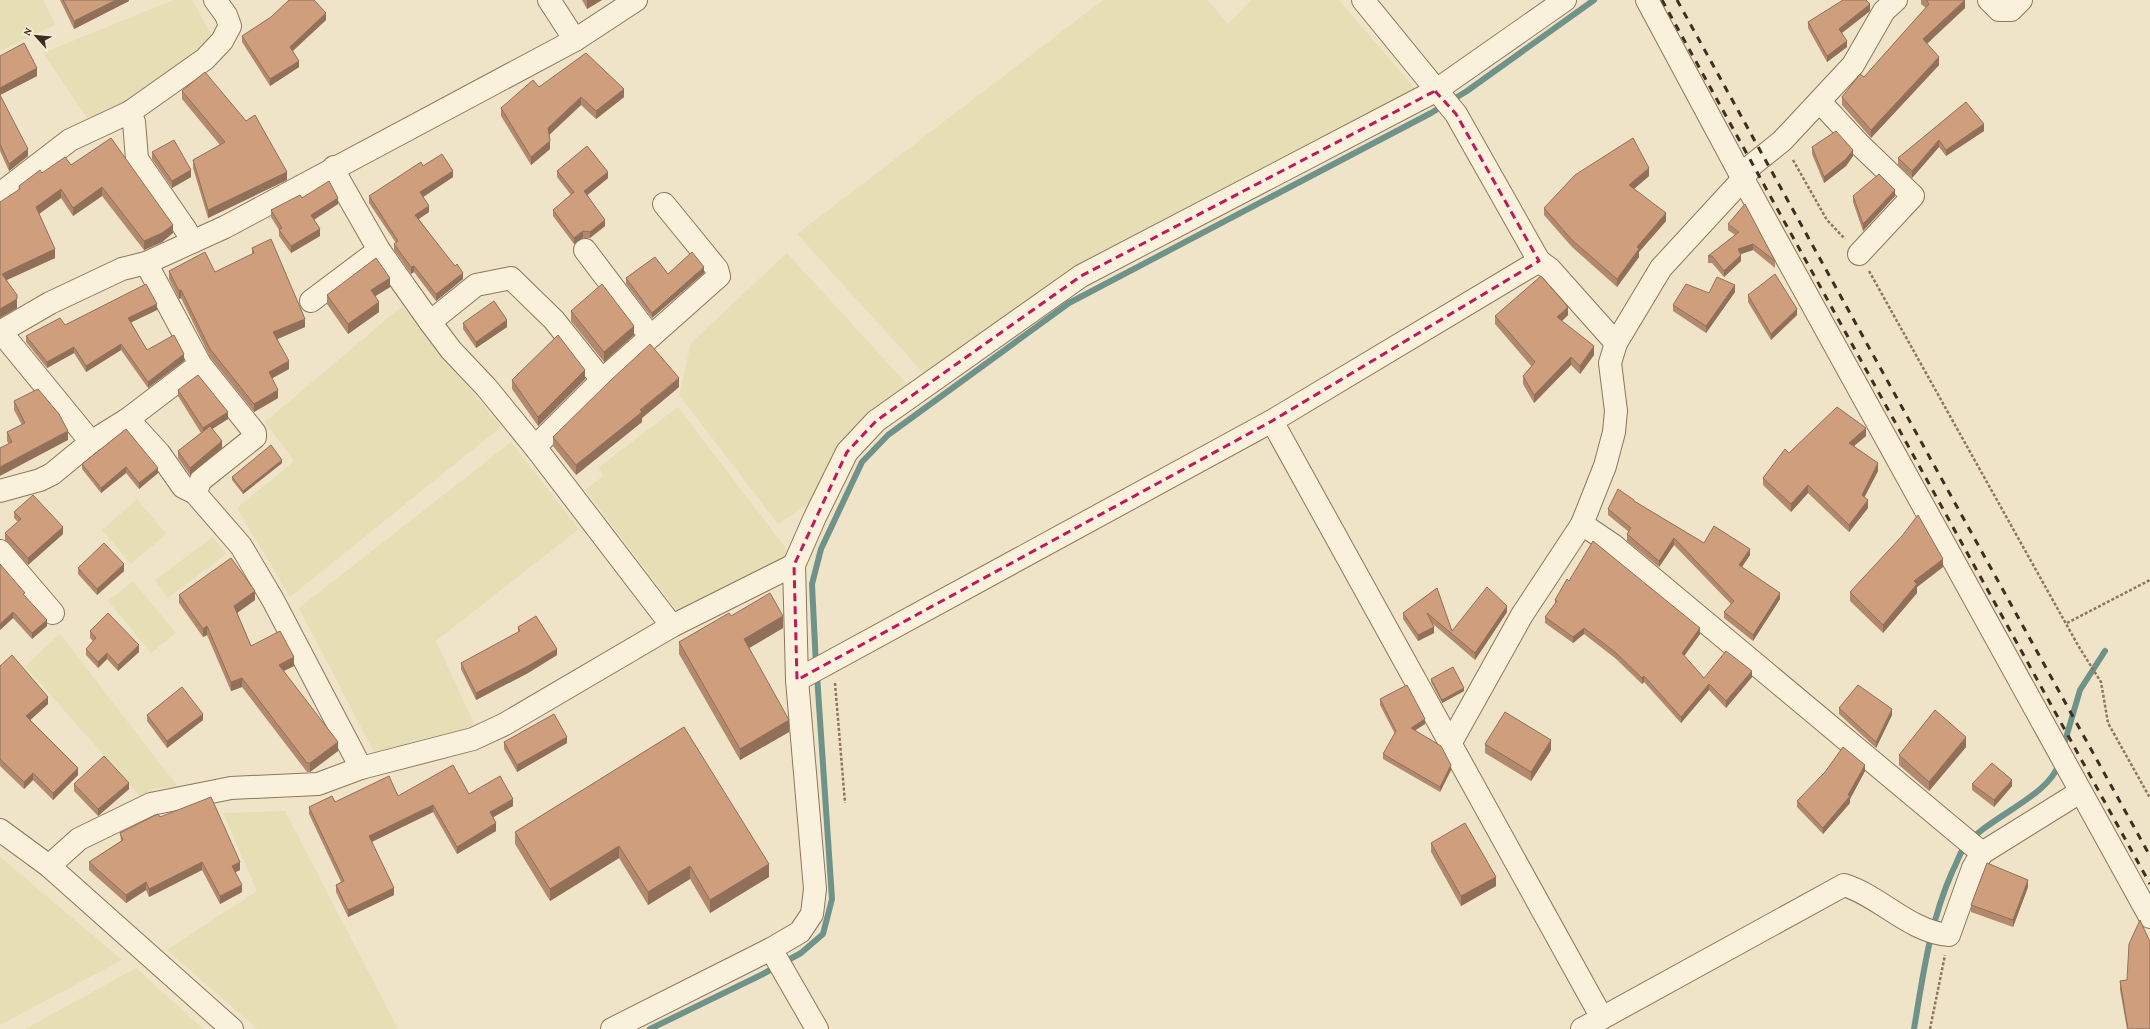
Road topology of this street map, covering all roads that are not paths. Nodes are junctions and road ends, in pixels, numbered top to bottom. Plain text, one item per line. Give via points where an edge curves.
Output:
1 (215, 0) edge
2 (549, 0) edge
3 (636, 0) edge
4 (1363, 0) edge
5 (1565, 0) edge
6 (1647, 0) edge
7 (1896, 0) edge
8 (1989, 0) edge
9 (2021, 0) edge
10 (575, 40) junction
11 (1438, 94) junction
12 (1820, 102) junction
13 (130, 112) junction
14 (334, 167) junction
15 (1743, 179) junction
16 (0, 194) edge
17 (664, 204) dead end
18 (192, 242) junction
19 (380, 250) junction
20 (584, 250) dead end
21 (1859, 254) road end
22 (1539, 261) junction
23 (146, 263) junction
24 (311, 301) dead end
25 (430, 322) junction
26 (1, 332) edge
27 (650, 336) junction
28 (1616, 343) junction
29 (200, 364) junction
30 (602, 380) junction
31 (128, 419) junction
32 (1272, 421) junction
33 (91, 442) junction
34 (535, 447) junction
35 (0, 491) edge
36 (195, 493) junction
37 (1582, 524) junction
38 (0, 551) edge
39 (794, 565) junction
40 (53, 613) dead end
41 (672, 626) junction
42 (802, 677) junction
43 (1450, 744) junction
44 (361, 768) junction
45 (2076, 784) junction
46 (0, 830) edge
47 (1980, 851) junction
48 (49, 866) junction
49 (2150, 917) edge
50 (773, 952) junction
51 (1602, 1018) junction
52 (232, 1029) edge
53 (612, 1029) edge
54 (816, 1029) edge
55 (1582, 1029) edge

1 - 13 street via 226,15 230,26 222,41 205,59
2 - 10 street
3 - 10 street
4 - 11 street
5 - 11 street
6 - 15 street
7 - 12 street via 1884,11 1853,65
8 - 9 street via 1999,10 2011,10
10 - 14 street
11 - 22 street via 1456,114
11 - 39 street via 1081,276 876,421 847,452
12 - 15 street via 1782,141 1761,155
12 - 21 street via 1913,196
13 - 16 street via 70,140
13 - 18 street via 134,122 137,159
14 - 18 street via 225,227
14 - 19 street
15 - 28 street via 1661,268
15 - 45 street
17 - 27 street via 717,269 718,276
18 - 23 street
19 - 24 street
19 - 25 street
20 - 27 street
22 - 28 street via 1550,269
22 - 32 street
23 - 26 street via 116,272 50,303
23 - 29 street
25 - 30 street via 476,285 511,278 554,320
25 - 34 street
26 - 33 street
27 - 30 street
28 - 37 street via 1610,363 1616,412 1614,432 1605,466
29 - 31 street
29 - 36 street via 255,433 255,437 201,480
30 - 34 street
31 - 33 street
31 - 36 street via 159,453 183,487
32 - 42 street
32 - 43 street
33 - 35 street via 52,474
34 - 41 street
36 - 44 street via 241,546 273,600
37 - 43 street via 1522,615
37 - 47 street via 1613,545
38 - 40 street
39 - 41 street
39 - 42 street
41 - 44 street via 505,724 473,738
42 - 50 street via 815,888 812,914 800,932
43 - 51 street
44 - 48 street via 318,784 231,788 151,804 79,839
45 - 47 street
45 - 49 street
46 - 48 street
47 - 51 street via 1946,935 1916,924 1856,888 1844,885
48 - 52 street
50 - 53 street
50 - 54 street
51 - 55 street

